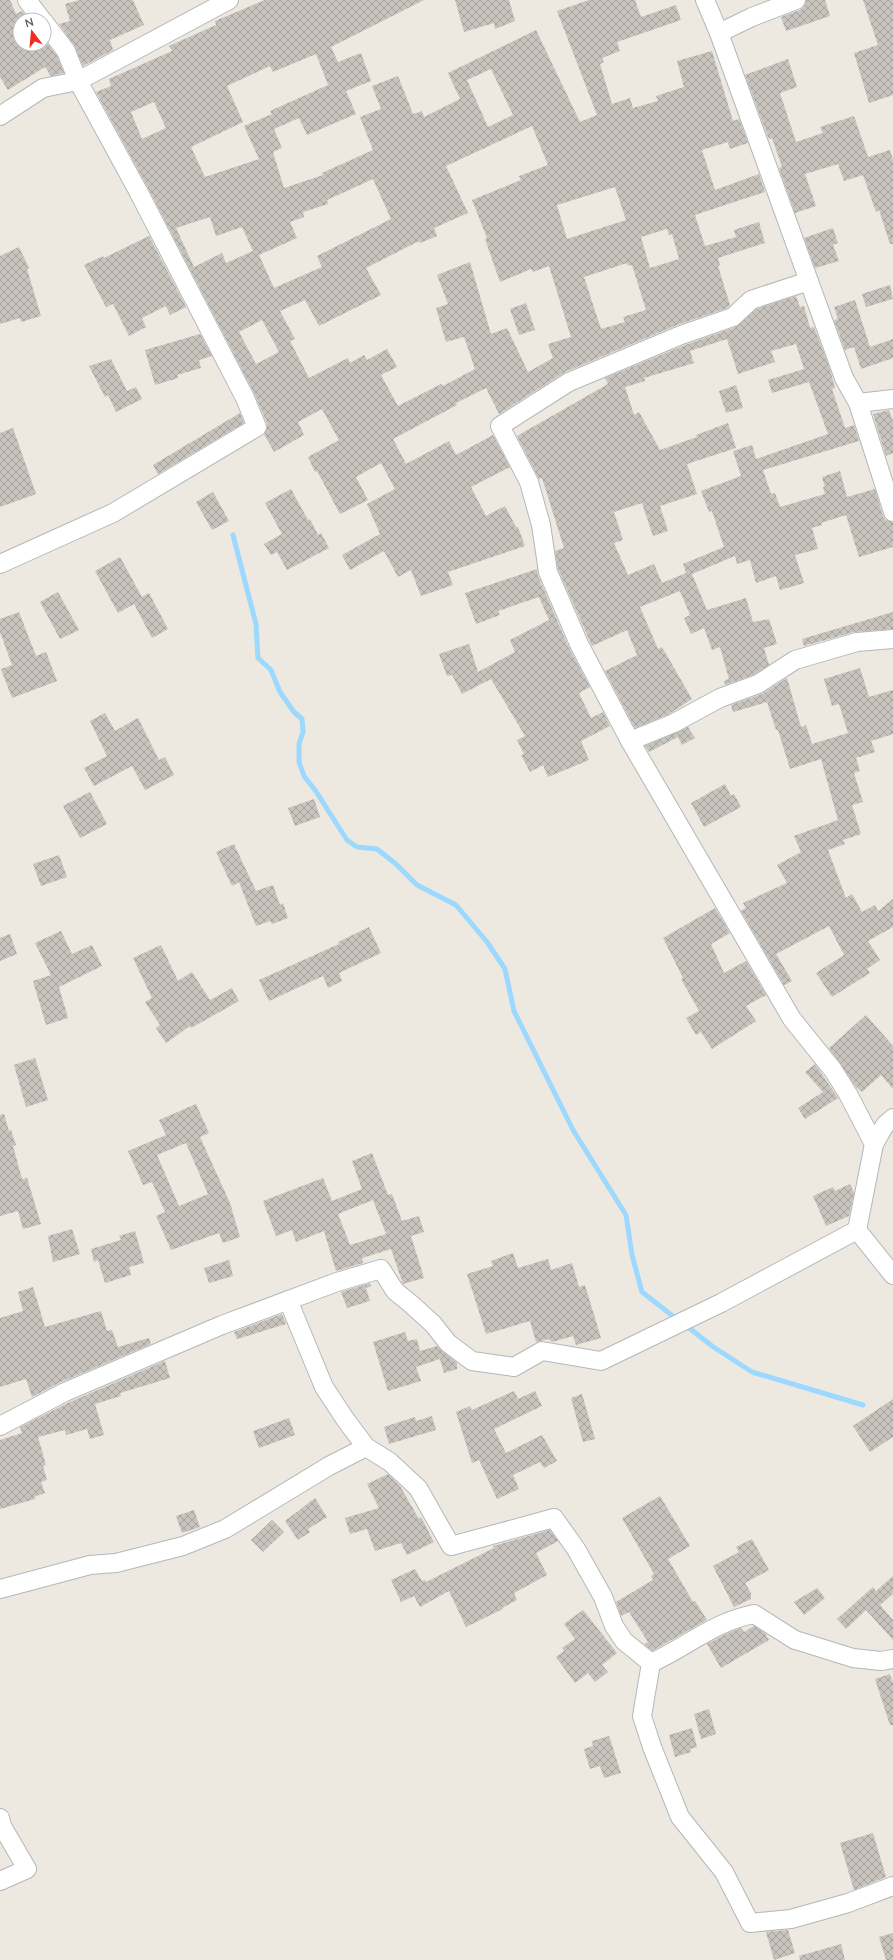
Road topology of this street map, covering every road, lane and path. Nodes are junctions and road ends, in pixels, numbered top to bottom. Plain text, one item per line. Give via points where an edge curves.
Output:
1 (27, 0) edge
2 (228, 0) edge
3 (705, 0) edge
4 (796, 0) edge
5 (36, 12) edge
6 (52, 33) edge
7 (719, 33) junction
8 (78, 80) junction
9 (0, 116) edge
10 (809, 281) junction
11 (893, 399) edge
12 (858, 404) junction
13 (893, 512) edge
14 (0, 564) edge
15 (893, 640) edge
16 (630, 741) junction
17 (893, 1118) edge
18 (874, 1144) junction
19 (857, 1230) junction
20 (893, 1275) edge
21 (288, 1300) junction
22 (0, 1426) edge
23 (366, 1447) junction
24 (0, 1589) edge
25 (893, 1660) edge
26 (651, 1663) junction
27 (0, 1818) edge
28 (0, 1881) edge
29 (893, 1886) edge

1 - 5 street
2 - 8 street
3 - 7 street
4 - 7 street
6 - 8 street via 66,51
7 - 10 street
8 - 9 street via 43,88
8 - 14 street via 245,398 257,427 113,513
10 - 12 street via 844,378
10 - 16 street via 751,300 733,317 682,335 570,382 500,426 529,482 541,525 548,572 580,644
11 - 12 street
12 - 13 street
15 - 16 street via 857,642 795,660 758,684 720,698 674,723
16 - 18 street via 792,1020 833,1070
17 - 18 street via 885,1125
18 - 19 street
19 - 20 street
19 - 21 street via 720,1303 601,1361 542,1351 514,1367 472,1361 448,1343 433,1324 395,1291 381,1269
21 - 22 street via 222,1325 65,1392
21 - 23 street via 324,1387
23 - 24 street via 225,1528 183,1546 116,1563 90,1565
23 - 26 street via 390,1462 418,1488 451,1546 554,1518 576,1549 624,1641
25 - 26 street via 853,1658 795,1640 754,1614 737,1617 711,1628
26 - 29 street via 642,1716 652,1747 680,1817 724,1872 750,1923 791,1919 848,1903
27 - 28 street via 2,1826 27,1868

